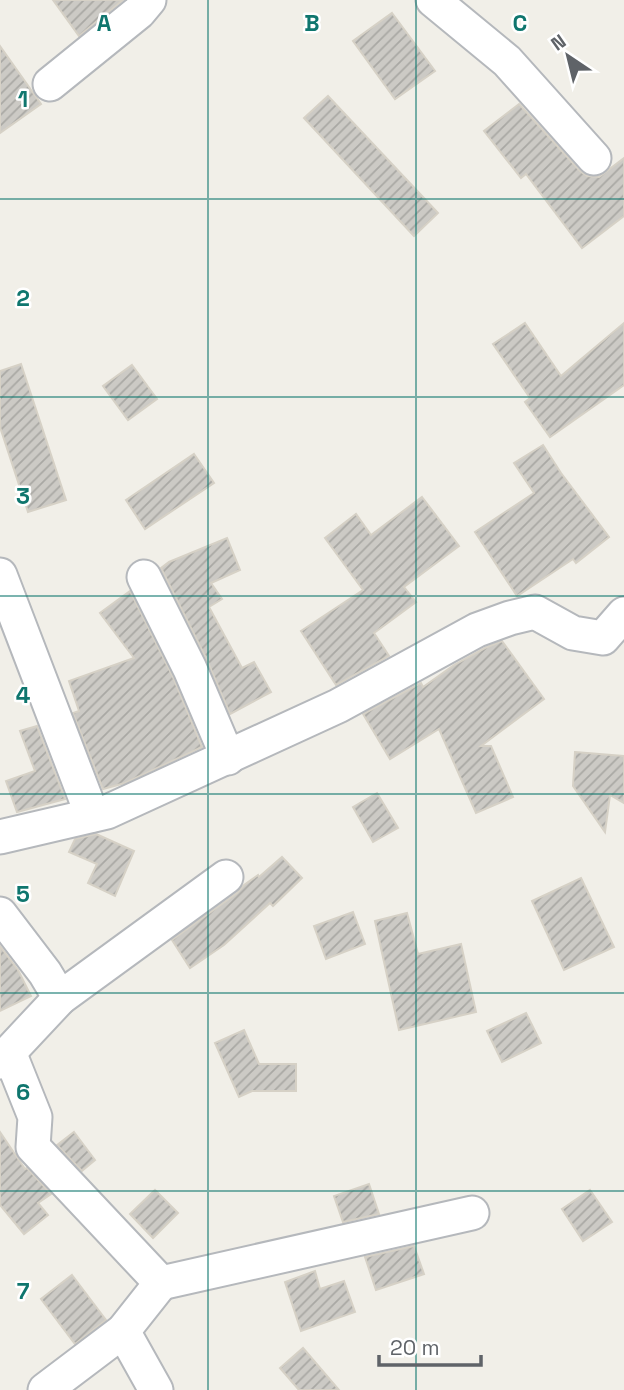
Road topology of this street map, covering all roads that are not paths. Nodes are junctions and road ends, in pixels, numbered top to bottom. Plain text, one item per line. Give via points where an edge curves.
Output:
1 (149, 0) edge
2 (433, 0) edge
3 (50, 84) dead end
4 (594, 158) dead end
5 (0, 575) edge
6 (144, 577) dead end
7 (624, 614) edge
8 (228, 758) junction
9 (92, 815) junction
10 (0, 837) edge
11 (226, 877) dead end
12 (0, 914) edge
13 (60, 998) junction
14 (5, 1057) edge
15 (472, 1213) dead end
16 (161, 1283) junction
17 (123, 1331) junction
18 (45, 1390) edge
19 (156, 1390) edge

1 - 3 street
2 - 4 street via 507,61
5 - 9 street
6 - 8 street
7 - 8 street via 603,638 573,633 535,612 477,630 338,706
8 - 9 street
9 - 10 street
11 - 13 street
12 - 13 street
13 - 14 street
14 - 16 street via 35,1117 33,1147
15 - 16 street
16 - 17 street
17 - 18 street
17 - 19 street

